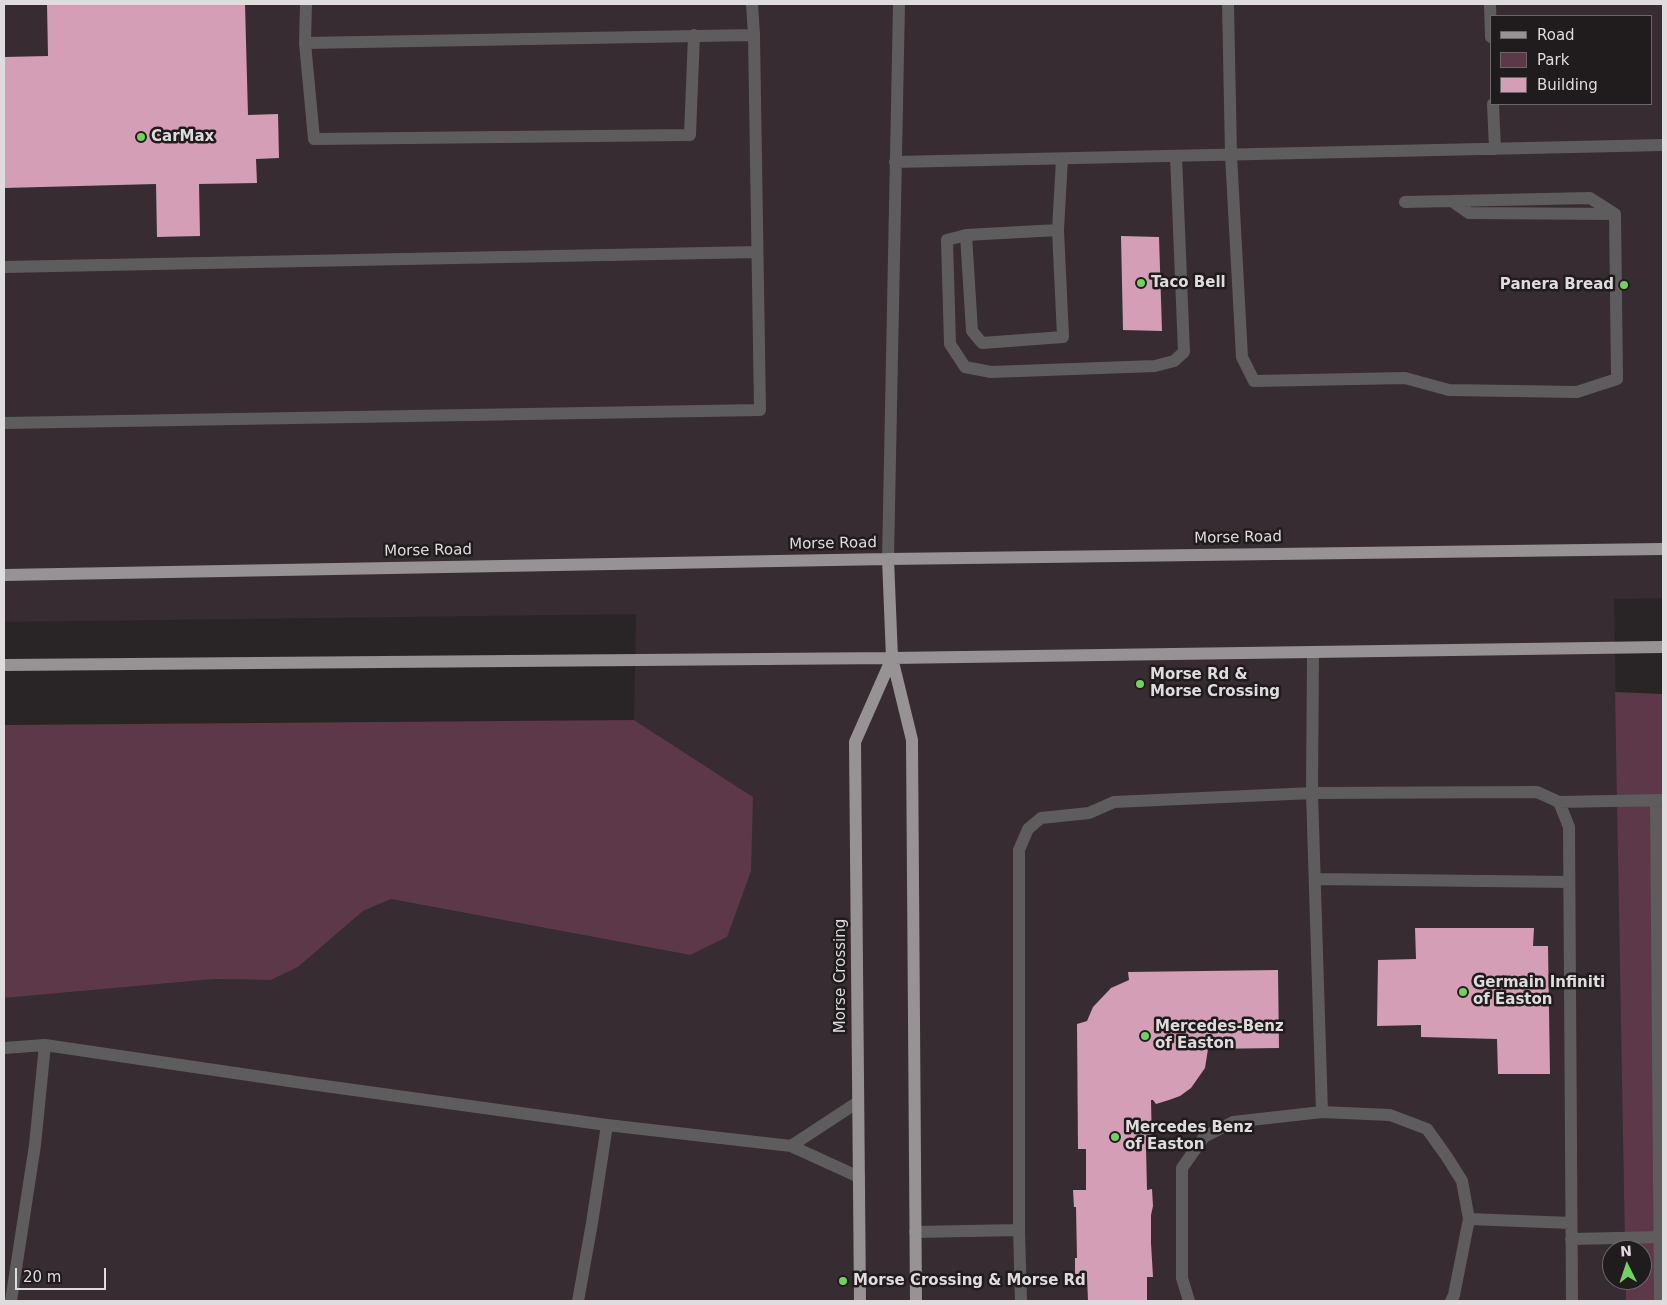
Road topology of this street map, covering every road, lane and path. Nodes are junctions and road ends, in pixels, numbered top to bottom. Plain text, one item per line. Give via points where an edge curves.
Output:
1 (306, 4) edge
2 (752, 4) edge
3 (899, 4) edge
4 (1228, 4) edge
5 (694, 35) junction
6 (754, 35) junction
7 (305, 43) junction
8 (1493, 105) edge
9 (1663, 145) edge
10 (1495, 149) junction
11 (1231, 155) junction
12 (1176, 156) junction
13 (1062, 159) junction
14 (895, 162) junction
15 (1406, 202) dead end
16 (1058, 230) junction
17 (966, 235) junction
18 (757, 252) junction
19 (4, 267) edge
20 (4, 423) edge
21 (1663, 549) edge
22 (888, 559) junction
23 (4, 575) edge
24 (1663, 647) edge
25 (1313, 652) junction
26 (892, 658) junction
27 (4, 665) edge
28 (1312, 794) junction
29 (1660, 800) edge
30 (1559, 802) junction
31 (1315, 879) junction
32 (1569, 882) junction
33 (45, 1045) junction
34 (4, 1048) edge
35 (858, 1102) junction
36 (1322, 1112) junction
37 (607, 1125) junction
38 (791, 1146) junction
39 (858, 1177) junction
40 (1469, 1220) junction
41 (1571, 1224) junction
42 (1020, 1230) junction
43 (915, 1232) junction
44 (1661, 1237) edge
45 (1571, 1239) junction
46 (11, 1301) edge
47 (578, 1301) edge
48 (860, 1301) edge
49 (916, 1301) edge
50 (1020, 1301) edge
51 (1189, 1301) edge
52 (1451, 1301) edge
53 (1572, 1301) edge
54 (1660, 1301) edge

1 - 7 lane
2 - 6 lane
3 - 14 lane
4 - 11 lane
5 - 6 lane
5 - 7 lane
5 - 7 lane via 690,135 314,139
6 - 18 lane
8 - 10 lane
9 - 10 lane
10 - 11 lane
11 - 12 lane
11 - 15 lane via 1242,357 1254,381 1405,378 1449,390 1578,392 1617,379 1615,214 1590,198
12 - 13 lane
12 - 17 lane via 1184,352 1174,361 1155,366 991,372 965,367 950,344 947,240
13 - 14 lane
13 - 16 lane
14 - 22 lane
16 - 17 lane
16 - 17 lane via 1063,336 982,343 972,331
18 - 19 lane
18 - 20 lane via 760,410
21 - 22 main road, Morse Road
22 - 23 main road, Morse Road
22 - 26 main road, Morse Crossing
24 - 25 main road
25 - 26 main road
25 - 28 lane
26 - 27 main road
26 - 35 main road, Morse Crossing via 855,742
26 - 43 main road, Morse Crossing via 912,740
28 - 30 lane via 1537,792
28 - 31 lane
28 - 42 lane via 1114,802 1089,813 1041,818 1028,829 1018,850
29 - 30 lane
29 - 44 lane
30 - 32 lane via 1569,827
31 - 32 lane
31 - 36 lane
32 - 41 lane
33 - 34 lane
33 - 37 lane
33 - 46 lane via 35,1145
35 - 38 lane
35 - 39 main road, Morse Crossing
36 - 40 lane via 1390,1115 1427,1129 1462,1181
36 - 51 lane via 1233,1122 1204,1137 1182,1168 1182,1278
37 - 38 lane
37 - 47 lane
38 - 39 lane
39 - 48 main road, Morse Crossing
40 - 41 lane
40 - 52 lane
41 - 45 lane
42 - 43 lane
42 - 50 lane
43 - 49 main road, Morse Crossing
44 - 45 lane
44 - 54 lane
45 - 53 lane

